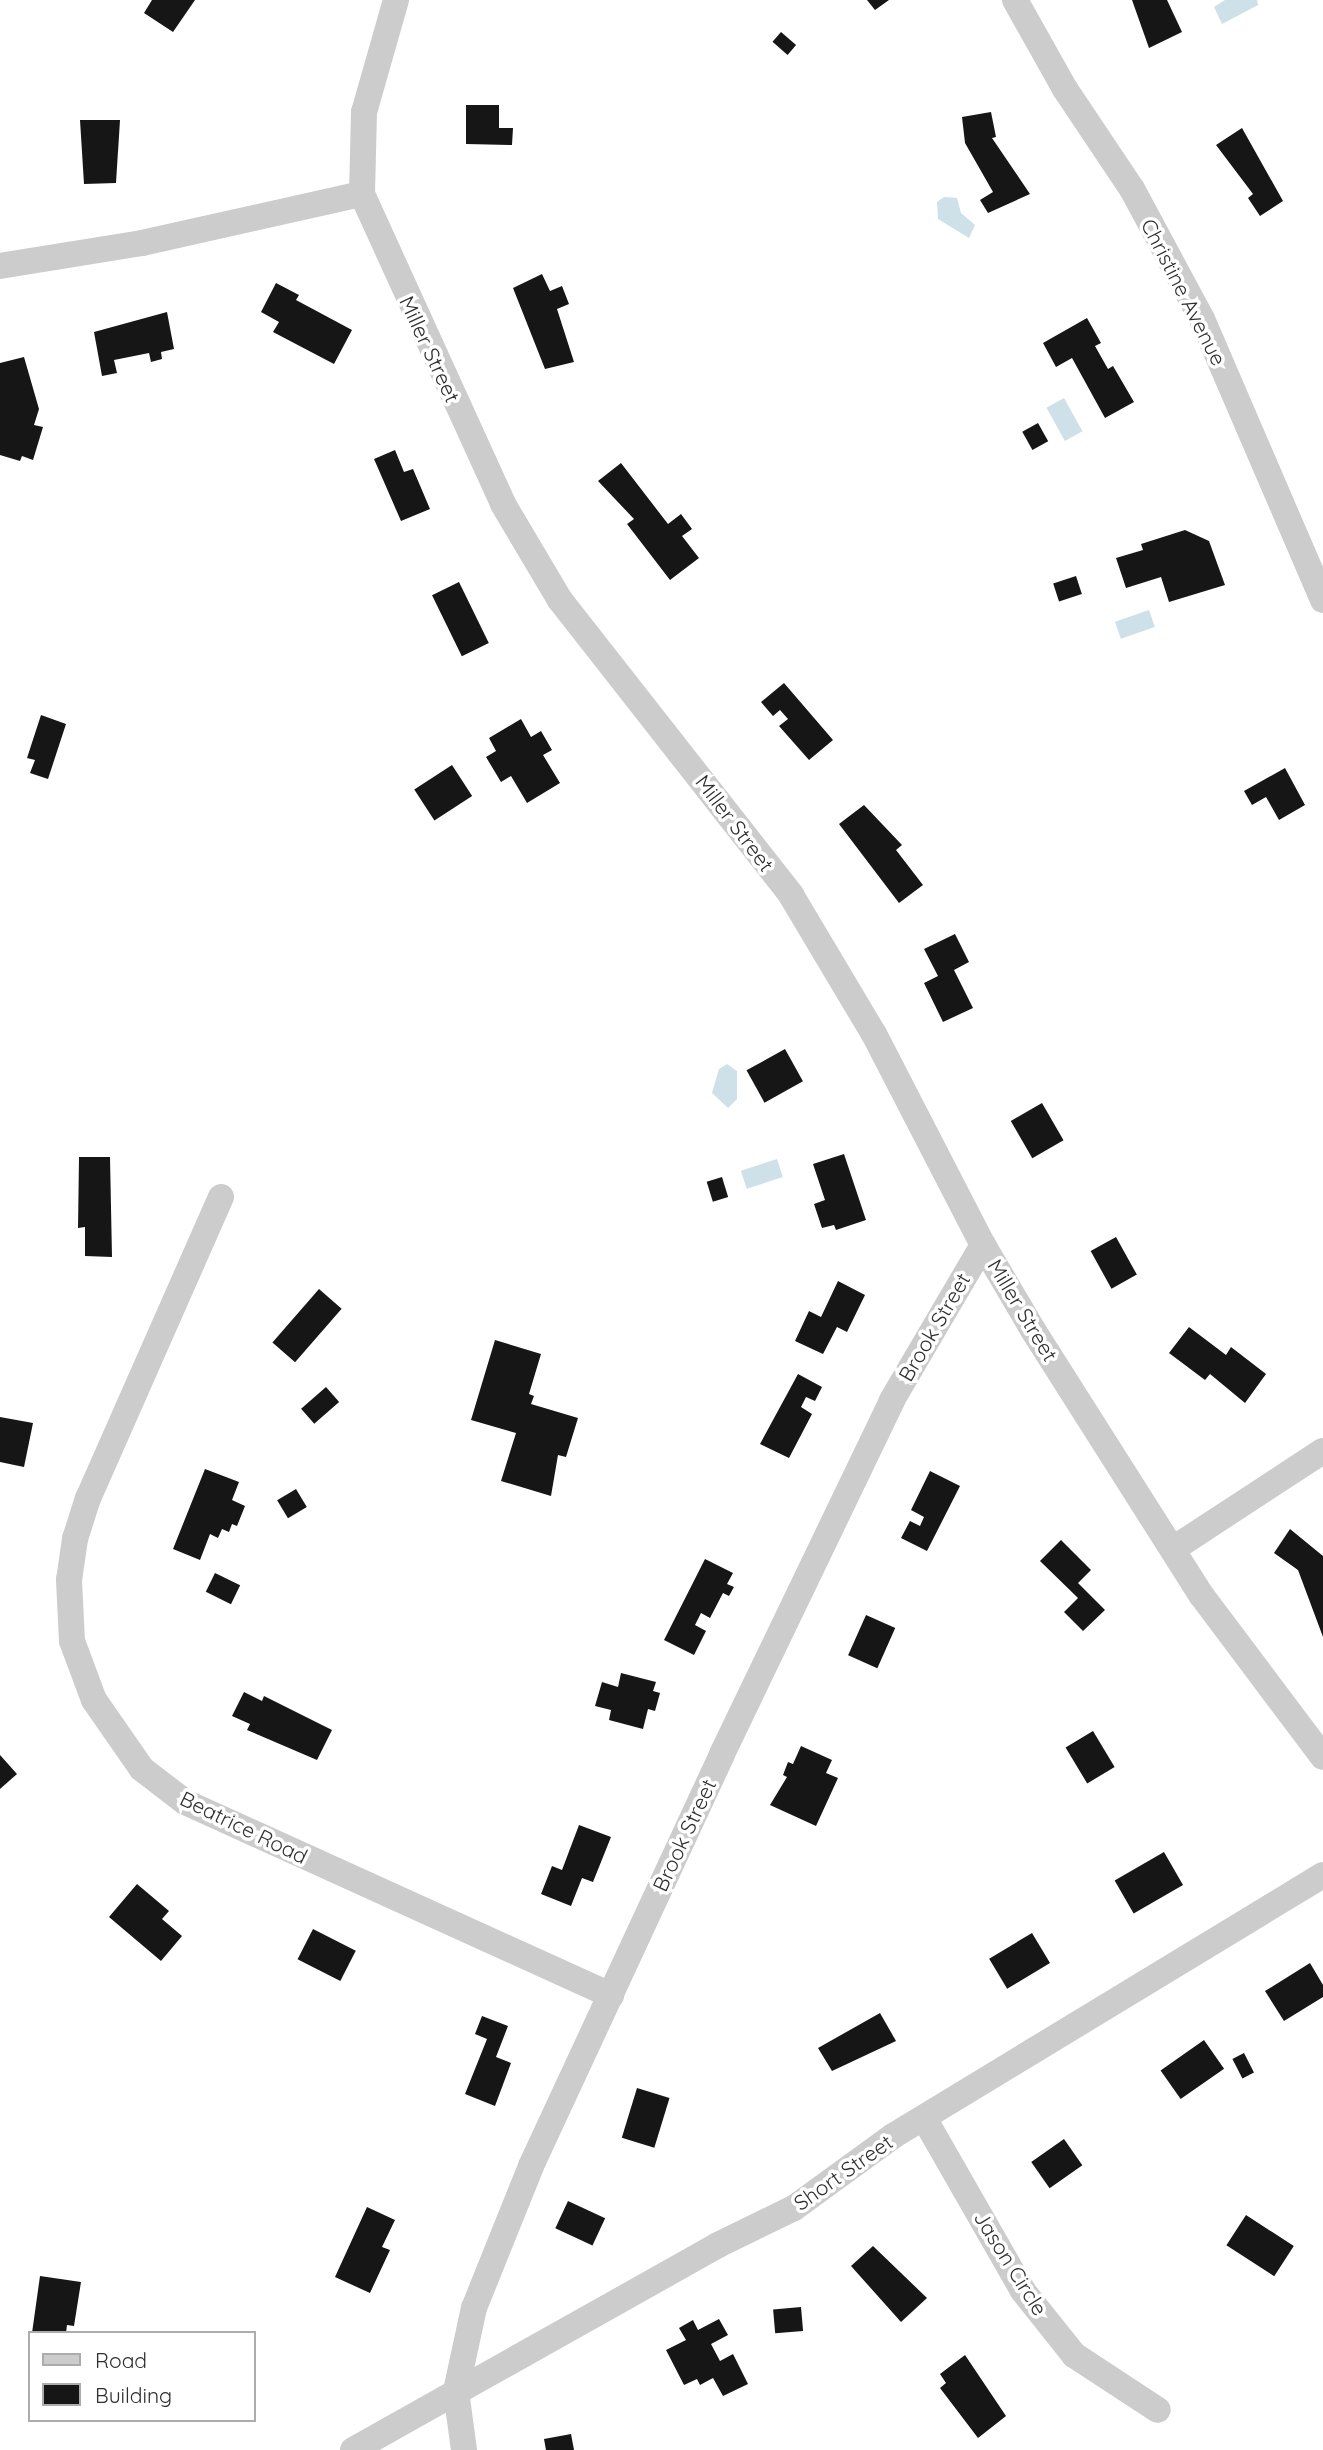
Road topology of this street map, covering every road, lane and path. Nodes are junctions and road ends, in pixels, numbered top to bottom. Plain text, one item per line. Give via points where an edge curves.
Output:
1 (396, 0) edge
2 (1015, 0) edge
3 (362, 194) junction
4 (0, 266) edge
5 (1323, 600) edge
6 (221, 1197) dead end
7 (983, 1245) junction
8 (1323, 1451) edge
9 (1173, 1549) junction
10 (1323, 1757) edge
11 (1323, 1875) edge
12 (611, 1995) junction
13 (924, 2118) junction
14 (456, 2391) junction
15 (1158, 2410) dead end
16 (353, 2450) edge
17 (464, 2450) edge

1 - 3 street via 364,112
2 - 5 street, Christine Avenue via 1065,89 1132,189 1202,319
3 - 4 street via 190,233
3 - 7 street, Miller Street via 477,456 530,553 596,647 791,895 874,1034
6 - 12 street, Beatrice Road via 88,1498 75,1539 69,1580 72,1641 94,1700 142,1769 186,1802
7 - 9 street, Miller Street
7 - 12 street, Brook Street via 892,1401
8 - 9 street
9 - 10 street, Miller Street via 1202,1596
11 - 13 street, Short Street
12 - 14 street, Brook Street via 531,2166 474,2308
13 - 14 street, Short Street via 793,2208
13 - 15 street, Jason Circle via 1023,2291 1074,2355
14 - 16 street, Short Street
14 - 17 street, Brook Street

